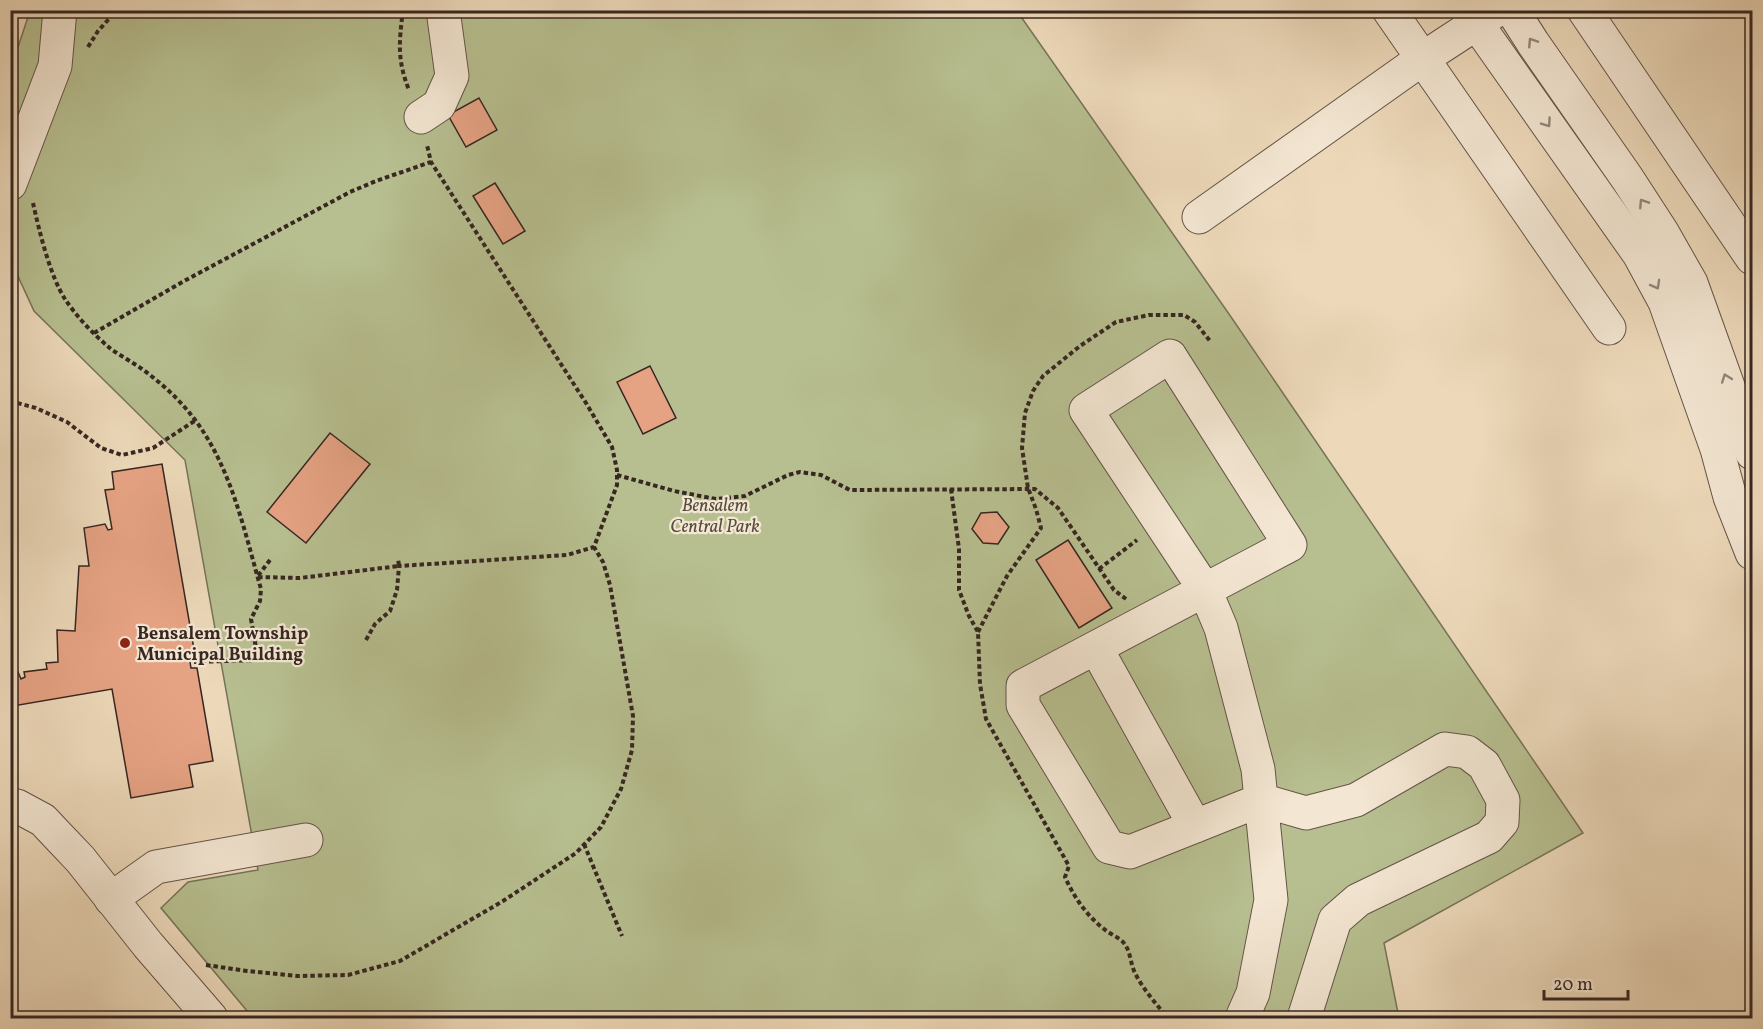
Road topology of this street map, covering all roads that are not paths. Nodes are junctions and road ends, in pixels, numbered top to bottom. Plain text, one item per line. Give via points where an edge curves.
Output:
1 (60, 10) edge
2 (443, 10) edge
3 (1389, 10) edge
4 (1512, 10) edge
5 (1584, 10) edge
6 (1480, 15) edge
7 (1422, 59) junction
8 (421, 117) road end
9 (22, 189) edge
10 (1199, 217) dead end
11 (1752, 258) edge
12 (1608, 328) dead end
13 (1751, 441) edge
14 (1717, 449) junction
15 (1752, 552) edge
16 (1205, 590) junction
17 (1096, 648) junction
18 (1261, 800) junction
19 (10, 804) edge
20 (1195, 826) junction
21 (306, 840) dead end
22 (111, 899) junction
23 (211, 1018) edge
24 (1242, 1018) edge
25 (1304, 1018) edge

1 - 9 street via 55,66
2 - 8 street via 452,76 439,105
3 - 7 street
13 -> 4 street via 1691,283 1627,178
5 - 11 street
6 - 7 street
6 -> 14 street via 1639,254 1665,302
7 - 10 street
7 - 12 street
13 - 14 street
14 - 15 street via 1730,497
16 - 16 street via 1086,410 1170,356 1290,545
16 - 17 street
16 - 18 street via 1221,628 1258,769
17 - 20 street
17 - 20 street via 1023,686 1023,705 1109,847 1130,852
18 - 20 street
18 - 24 street via 1271,900 1253,993
18 - 25 street via 1306,813 1356,800 1445,749 1467,752 1484,765 1503,800 1502,822 1489,837 1358,900 1335,920
19 - 22 street via 43,820
21 - 22 street via 156,867
22 - 23 street

